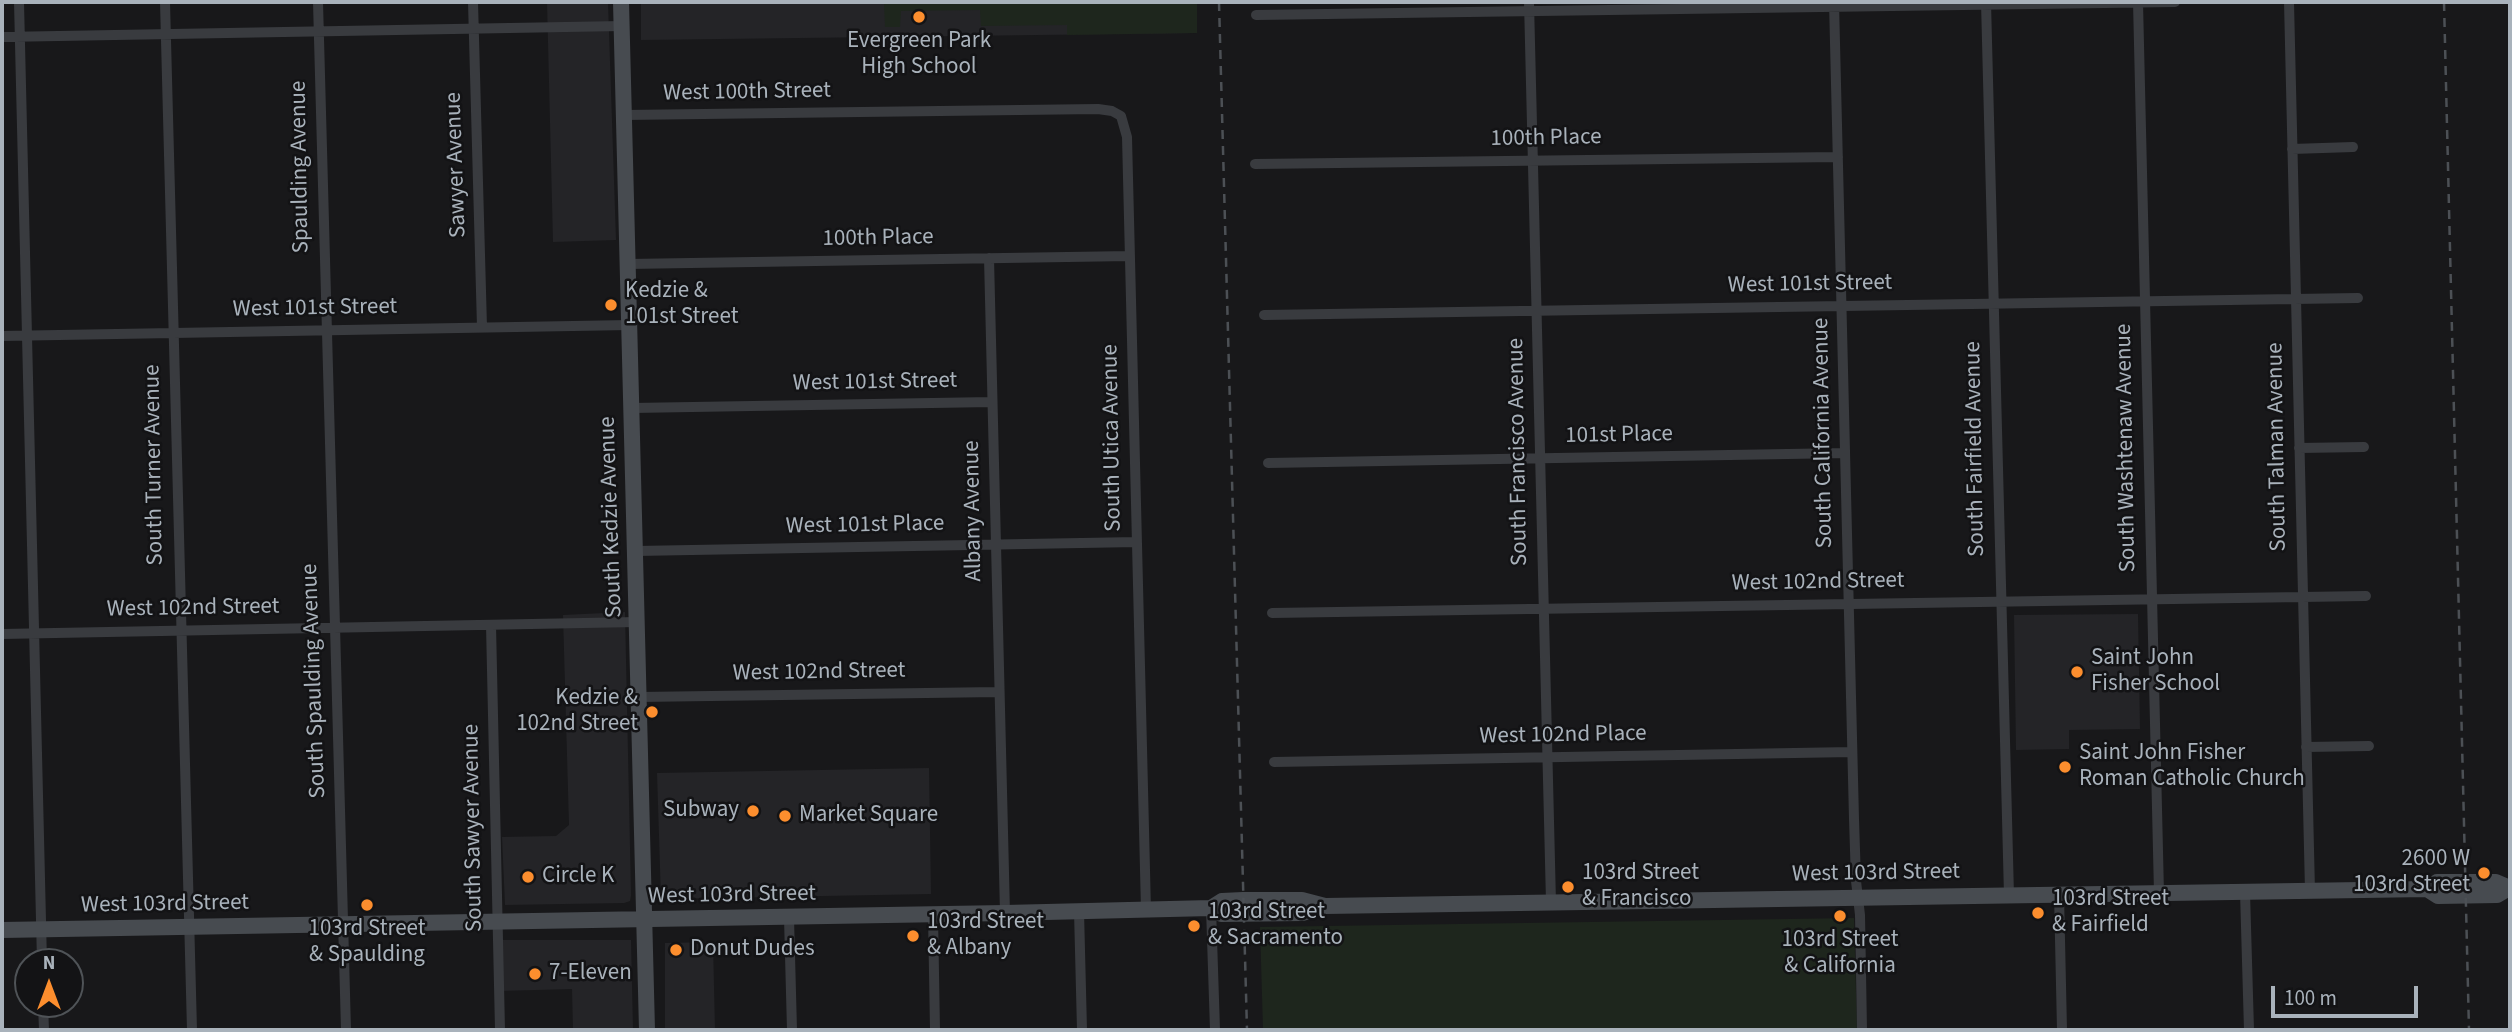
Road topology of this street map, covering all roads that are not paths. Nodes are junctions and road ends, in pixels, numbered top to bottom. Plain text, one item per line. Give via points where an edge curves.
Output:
1 (19, 2) edge
2 (165, 2) edge
3 (318, 2) edge
4 (473, 2) edge
5 (621, 2) edge
6 (2138, 2) edge
7 (2175, 2) edge
8 (2289, 2) edge
9 (1986, 4) edge
10 (1834, 5) edge
11 (1529, 7) edge
12 (1256, 15) dead end
13 (622, 26) junction
14 (474, 29) junction
15 (319, 31) junction
16 (166, 34) junction
17 (2, 37) edge
18 (20, 37) junction
19 (624, 116) junction
20 (1121, 116) joint
21 (2353, 147) dead end
22 (2292, 149) junction
23 (1838, 157) junction
24 (1533, 160) junction
25 (1255, 164) dead end
26 (1130, 256) junction
27 (989, 258) junction
28 (628, 264) junction
29 (2295, 298) junction
30 (2358, 298) dead end
31 (2145, 301) junction
32 (1994, 303) junction
33 (1841, 305) junction
34 (1537, 310) junction
35 (1264, 315) dead end
36 (629, 325) junction
37 (482, 327) junction
38 (326, 330) junction
39 (173, 333) junction
40 (2, 336) edge
41 (27, 336) junction
42 (992, 402) junction
43 (632, 408) junction
44 (2364, 447) dead end
45 (2299, 448) junction
46 (1845, 453) junction
47 (1540, 458) junction
48 (1268, 463) dead end
49 (1137, 542) junction
50 (995, 545) junction
51 (636, 551) junction
52 (2366, 596) dead end
53 (2303, 597) junction
54 (2152, 599) junction
55 (2000, 601) junction
56 (1849, 604) junction
57 (1544, 608) junction
58 (1272, 613) dead end
59 (637, 622) junction
60 (491, 625) junction
61 (334, 628) junction
62 (180, 631) junction
63 (2, 634) edge
64 (34, 634) junction
65 (998, 692) junction
66 (639, 696) junction
67 (2369, 746) dead end
68 (2306, 747) junction
69 (1852, 752) junction
70 (1548, 757) junction
71 (1274, 762) dead end
72 (2510, 888) edge
73 (2245, 891) junction
74 (2310, 891) junction
75 (2159, 893) junction
76 (2059, 894) junction
77 (2009, 895) junction
78 (1857, 897) junction
79 (1551, 902) junction
80 (1211, 908) junction
81 (1146, 910) junction
82 (1079, 911) junction
83 (1005, 913) junction
84 (933, 915) junction
85 (789, 918) junction
86 (645, 920) junction
87 (497, 922) junction
88 (343, 925) junction
89 (189, 927) junction
90 (41, 929) junction
91 (2, 930) edge
92 (42, 948) edge
93 (192, 1030) edge
94 (346, 1030) edge
95 (500, 1030) edge
96 (647, 1030) edge
97 (792, 1030) edge
98 (935, 1030) edge
99 (1082, 1030) edge
100 (1215, 1030) edge
101 (1862, 1030) edge
102 (2062, 1030) edge
103 (2249, 1030) edge

1 - 18 street
2 - 16 street, South Turner Avenue
3 - 15 street, Spaulding Avenue
4 - 14 street, Sawyer Avenue
5 - 13 main road, South Kedzie Avenue
6 - 7 street
6 - 9 street
6 - 31 street, South Washtenaw Avenue
8 - 22 street, South Talman Avenue
9 - 10 street
9 - 32 street, South Fairfield Avenue
10 - 11 street
10 - 23 street, South California Avenue
11 - 12 street
11 - 24 street, South Francisco Avenue
13 - 14 street
13 - 19 main road, South Kedzie Avenue
14 - 15 street
14 - 37 street, Sawyer Avenue
15 - 16 street
15 - 38 street, Spaulding Avenue
16 - 18 street
16 - 39 street, South Turner Avenue
17 - 18 street
18 - 41 street
19 - 20 street, West 100th Street via 1098,109
19 - 28 main road, South Kedzie Avenue
20 - 26 street, South Utica Avenue via 1127,137
21 - 22 street
22 - 29 street, South Talman Avenue
23 - 24 street, 100th Place
23 - 33 street, South California Avenue
24 - 25 street, 100th Place
24 - 34 street, South Francisco Avenue
26 - 27 street, 100th Place
26 - 49 street, South Utica Avenue
27 - 28 street, 100th Place
27 - 42 street, Albany Avenue
28 - 36 main road, South Kedzie Avenue
29 - 30 street, West 101st Street
29 - 31 street, West 101st Street
29 - 45 street, South Talman Avenue
31 - 32 street, West 101st Street
31 - 54 street, South Washtenaw Avenue
32 - 33 street, West 101st Street
32 - 55 street, South Fairfield Avenue
33 - 34 street, West 101st Street
33 - 46 street, South California Avenue
34 - 35 street, West 101st Street
34 - 47 street, South Francisco Avenue
36 - 37 street, West 101st Street
36 - 43 main road, South Kedzie Avenue
37 - 38 street, West 101st Street
38 - 39 street, West 101st Street
38 - 61 street, South Spaulding Avenue
39 - 41 street, West 101st Street
39 - 62 street, South Turner Avenue
40 - 41 street, West 101st Street
41 - 64 street
42 - 43 street, West 101st Street
42 - 50 street, Albany Avenue
43 - 51 main road, South Kedzie Avenue
44 - 45 street
45 - 53 street, South Talman Avenue
46 - 47 street, 101st Place
46 - 56 street, South California Avenue
47 - 48 street, 101st Place
47 - 57 street, South Francisco Avenue
49 - 50 street, West 101st Place
49 - 81 street, South Utica Avenue
50 - 51 street, West 101st Place
50 - 65 street, Albany Avenue
51 - 59 main road, South Kedzie Avenue
52 - 53 street, West 102nd Street
53 - 54 street, West 102nd Street
53 - 68 street, South Talman Avenue
54 - 55 street, West 102nd Street
54 - 75 street, South Washtenaw Avenue
55 - 56 street, West 102nd Street
55 - 77 street, South Fairfield Avenue
56 - 57 street, West 102nd Street
56 - 69 street, South California Avenue
57 - 58 street, West 102nd Street
57 - 70 street, South Francisco Avenue
59 - 60 street, West 102nd Street
59 - 66 main road, South Kedzie Avenue
60 - 61 street, West 102nd Street
60 - 87 street, South Sawyer Avenue
61 - 62 street, West 102nd Street
61 - 88 street, South Spaulding Avenue
62 - 64 street, West 102nd Street
62 - 89 street, South Turner Avenue
63 - 64 street, West 102nd Street
64 - 90 street
65 - 66 street, West 102nd Street
65 - 83 street, Albany Avenue
66 - 86 main road, South Kedzie Avenue
67 - 68 street
68 - 74 street, South Talman Avenue
69 - 70 street, West 102nd Place
69 - 78 street, South California Avenue
70 - 71 street, West 102nd Place
70 - 79 street, South Francisco Avenue
72 - 74 main road, West 103rd Street via 2480,881 2437,883 2427,889
73 - 74 main road, West 103rd Street
73 - 75 main road, West 103rd Street
73 - 103 street
75 - 76 main road, West 103rd Street
76 - 77 main road, West 103rd Street
76 - 102 street
77 - 78 main road, West 103rd Street
78 - 79 main road, West 103rd Street
78 - 101 street, South California Avenue
79 - 80 main road, West 103rd Street via 1325,906 1302,900 1243,900 1222,901
80 - 81 main road, West 103rd Street
80 - 100 street
81 - 82 main road, West 103rd Street
82 - 83 main road, West 103rd Street
82 - 99 street
83 - 84 main road, West 103rd Street
84 - 85 main road, West 103rd Street
84 - 98 street
85 - 86 main road, West 103rd Street
85 - 97 street
86 - 87 main road, West 103rd Street
86 - 96 main road, South Kedzie Avenue
87 - 88 main road, West 103rd Street
87 - 95 street, South Sawyer Avenue
88 - 89 main road, West 103rd Street
88 - 94 street, South Spaulding Avenue
89 - 90 main road, West 103rd Street
89 - 93 street, South Turner Avenue
90 - 91 main road, West 103rd Street
90 - 92 street

